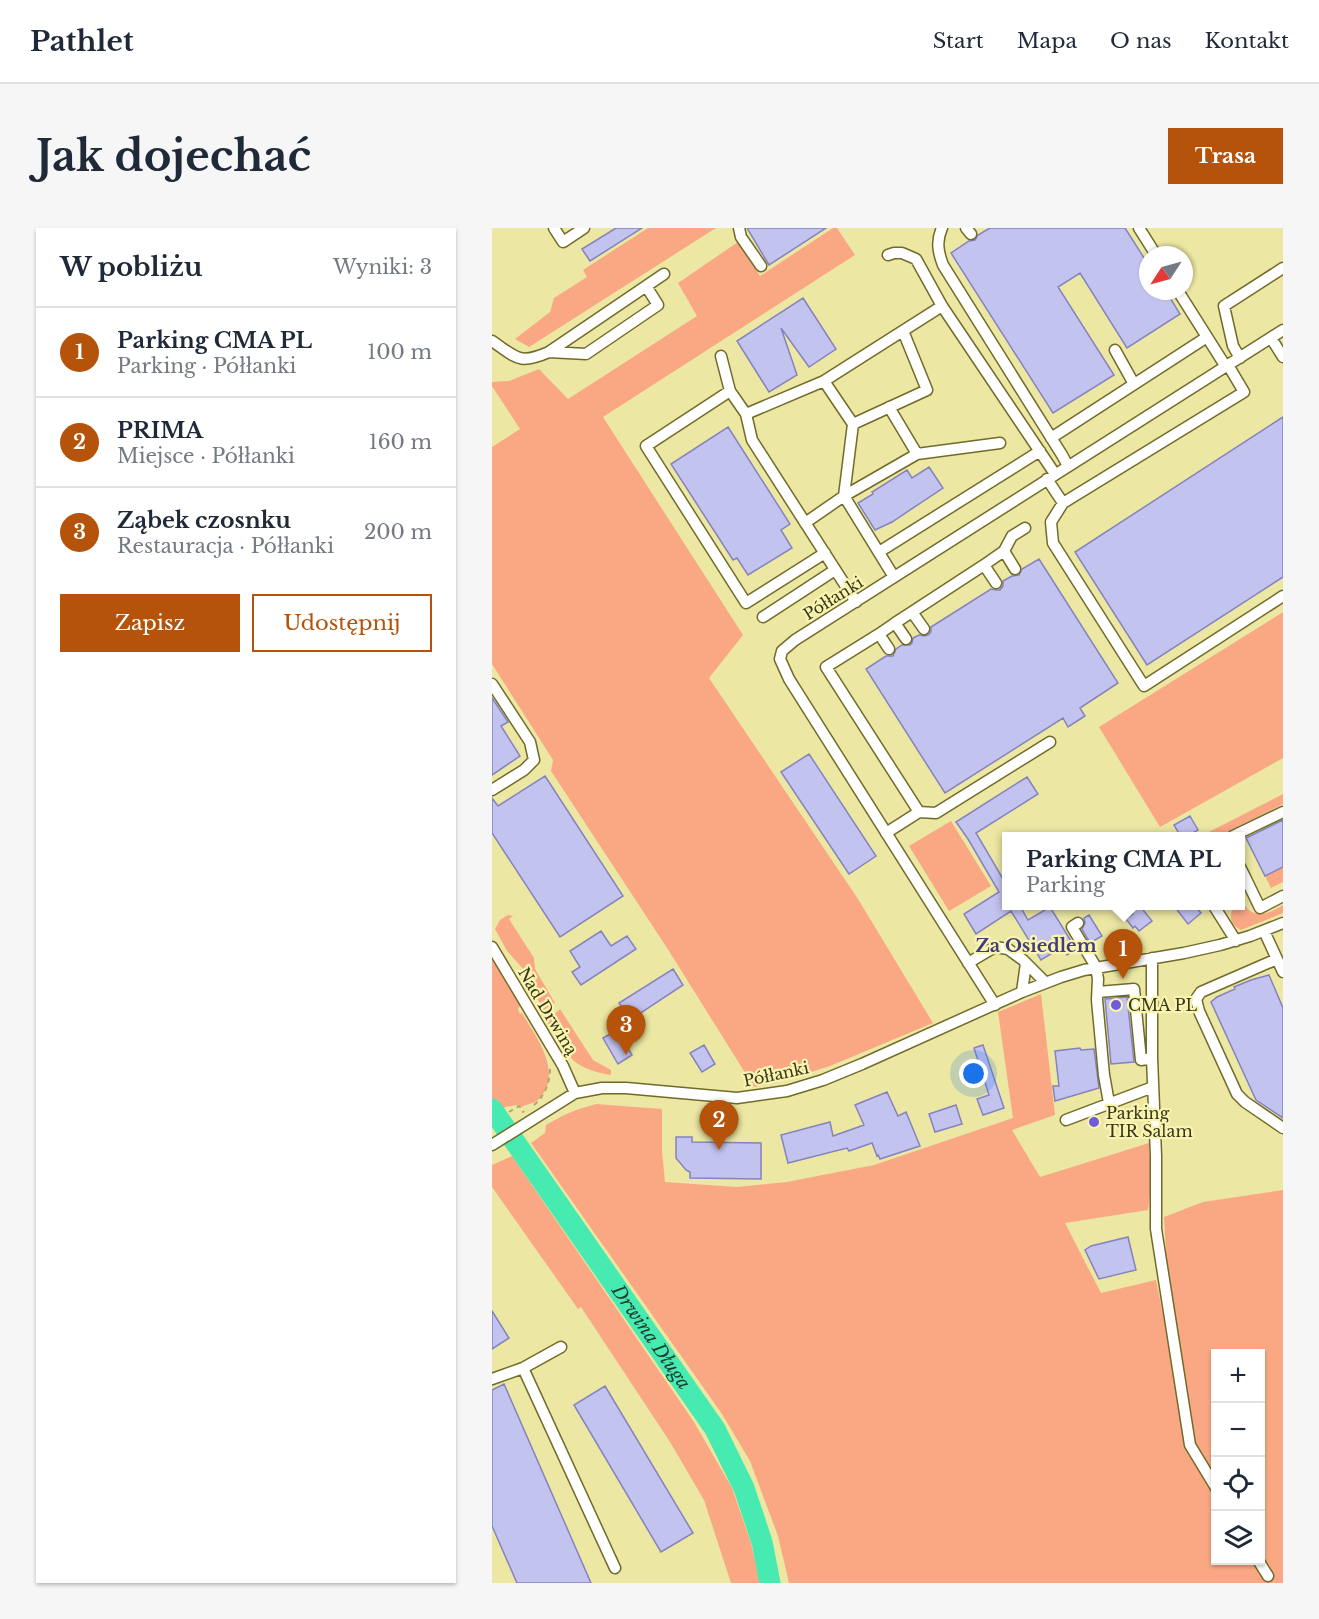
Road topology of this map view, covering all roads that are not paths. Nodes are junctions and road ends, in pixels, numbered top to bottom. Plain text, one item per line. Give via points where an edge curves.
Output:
1 (554, 228) edge
2 (584, 228) edge
3 (740, 228) edge
4 (942, 228) edge
5 (1139, 228) edge
6 (1150, 246) edge
7 (888, 255) dead end
8 (761, 266) dead end
9 (1283, 268) edge
10 (664, 274) dead end
11 (646, 286) junction
12 (1184, 300) edge
13 (942, 306) junction
14 (1283, 330) edge
15 (903, 331) junction
16 (1207, 337) junction
17 (1271, 338) junction
18 (492, 341) edge
19 (1115, 350) dead end
20 (549, 352) junction
21 (721, 356) dead end
22 (1283, 357) edge
23 (1240, 358) junction
24 (1227, 366) junction
25 (824, 381) junction
26 (1134, 384) junction
27 (730, 391) junction
28 (889, 407) junction
29 (746, 414) junction
30 (853, 424) junction
31 (1052, 438) junction
32 (1000, 443) dead end
33 (1040, 451) junction
34 (917, 454) junction
35 (1068, 466) junction
36 (1051, 477) junction
37 (844, 496) junction
38 (1063, 503) junction
39 (805, 523) junction
40 (1025, 528) dead end
41 (1004, 551) junction
42 (879, 552) junction
43 (825, 553) junction
44 (984, 565) junction
45 (1015, 569) dead end
46 (835, 570) junction
47 (894, 577) junction
48 (996, 583) dead end
49 (1283, 596) edge
50 (856, 602) junction
51 (912, 612) junction
52 (763, 617) dead end
53 (895, 623) junction
54 (924, 629) dead end
55 (879, 634) junction
56 (906, 639) dead end
57 (889, 649) dead end
58 (492, 684) edge
59 (1050, 742) dead end
60 (492, 790) edge
61 (919, 812) junction
62 (1283, 812) edge
63 (1243, 832) edge
64 (886, 833) junction
65 (1245, 881) edge
66 (1283, 896) edge
67 (1220, 910) edge
68 (1078, 923) dead end
69 (1283, 923) edge
70 (1264, 931) junction
71 (1236, 941) junction
72 (492, 946) edge
73 (1152, 958) junction
74 (1277, 959) junction
75 (968, 963) junction
76 (1026, 963) junction
77 (1096, 967) junction
78 (1283, 972) edge
79 (1045, 982) junction
80 (1022, 992) junction
81 (1098, 992) junction
82 (995, 1005) junction
83 (1152, 1058) junction
84 (1153, 1087) junction
85 (575, 1093) junction
86 (1109, 1103) junction
87 (1066, 1120) dead end
88 (1283, 1128) edge
89 (492, 1145) edge
90 (561, 1347) dead end
91 (523, 1368) junction
92 (492, 1379) edge
93 (1211, 1481) edge
94 (1261, 1565) edge
95 (615, 1568) dead end
96 (1268, 1576) dead end

1 - 2 street via 563,242
3 - 8 street via 741,237
4 - 31 street via 938,250 943,265
5 - 6 street
7 - 13 street via 902,253 916,259
9 - 23 street via 1224,306 1233,346
10 - 11 street
11 - 20 street
11 - 20 street via 658,305 586,354
12 - 16 street
13 - 15 street
13 - 33 street
14 - 17 street, Półłanki
15 - 25 street
15 - 28 street via 927,390
16 - 24 street
16 - 26 street
17 - 22 street
17 - 23 street, Półłanki
18 - 20 street via 520,359
19 - 26 street
21 - 27 street
23 - 24 street, Półłanki
24 - 35 street, Półłanki
24 - 38 street via 1245,392
25 - 29 street
25 - 30 street
26 - 31 street
27 - 29 street
27 - 43 street via 646,446 746,603
28 - 30 street
28 - 34 street
29 - 39 street via 752,440
30 - 37 street
31 - 35 street
32 - 34 street
33 - 36 street
33 - 42 street
34 - 37 street
35 - 36 street, Półłanki
36 - 38 street
36 - 47 street, Półłanki
37 - 39 street
37 - 42 street
38 - 49 street via 1051,522 1053,543 1144,686
39 - 43 street
40 - 41 street via 1012,536
41 - 44 street
41 - 45 street
42 - 47 street
43 - 46 street
44 - 48 street
44 - 51 street
46 - 50 street
46 - 52 street
47 - 50 street, Półłanki
50 - 64 street, Półłanki via 789,644 780,659 789,680
51 - 53 street
51 - 54 street
53 - 55 street
53 - 56 street
55 - 57 street
55 - 61 street via 826,667
58 - 60 street via 530,742 534,760
59 - 61 street via 936,813
61 - 64 street
62 - 63 street
64 - 75 street, Półłanki
65 - 66 street via 1260,908
67 - 71 street
68 - 77 street via 1072,927
69 - 70 street, Półłanki
70 - 71 street, Półłanki
70 - 74 street
71 - 73 street, Półłanki
72 - 85 street, Nad Drwiną
73 - 77 street, Półłanki
73 - 83 street
74 - 78 street
74 - 88 street via 1201,992 1196,999 1237,1094
75 - 76 street via 995,947 1008,949
75 - 82 street, Półłanki
76 - 79 street
76 - 80 street
77 - 79 street, Półłanki
77 - 81 street
79 - 80 street, Półłanki
80 - 82 street, Półłanki
81 - 83 street via 1134,989 1141,1060
81 - 86 street
82 - 85 street, Półłanki via 823,1080 787,1090 737,1098 626,1088
83 - 84 street
84 - 86 street
84 - 93 street via 1156,1229 1190,1445
85 - 89 street, Półłanki
86 - 87 street
90 - 91 street
91 - 92 street
91 - 95 street
94 - 96 street

